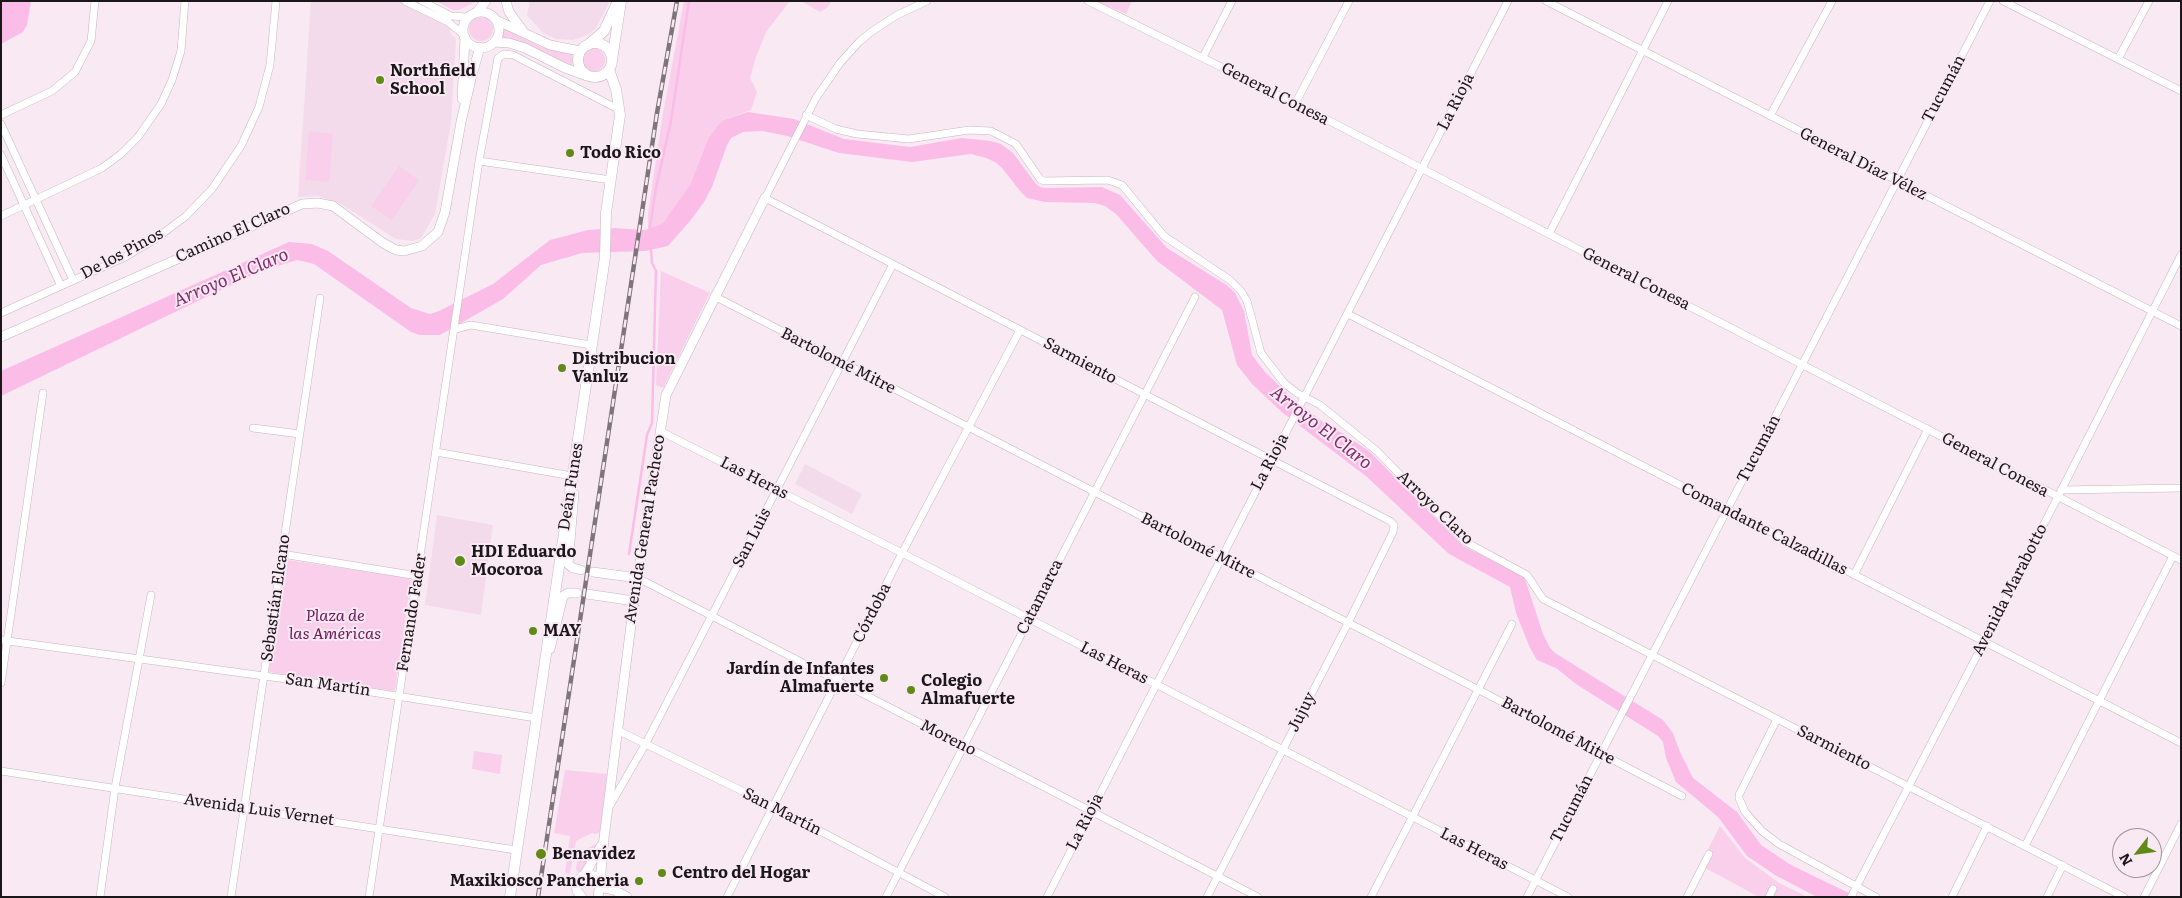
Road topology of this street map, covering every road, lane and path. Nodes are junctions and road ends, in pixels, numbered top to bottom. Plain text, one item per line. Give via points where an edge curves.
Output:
1 (95, 1) edge
2 (185, 1) edge
3 (276, 1) edge
4 (405, 1) edge
5 (422, 1) edge
6 (486, 1) edge
7 (506, 1) edge
8 (617, 1) edge
9 (621, 1) edge
10 (927, 1) edge
11 (1088, 1) edge
12 (1232, 1) edge
13 (1349, 1) edge
14 (1508, 1) edge
15 (1546, 1) edge
16 (1668, 1) edge
17 (1832, 1) edge
18 (1990, 1) edge
19 (2003, 1) edge
20 (2149, 1) edge
21 (472, 15) junction
22 (496, 20) junction
23 (526, 34) junction
24 (464, 36) junction
25 (494, 42) junction
26 (480, 47) junction
27 (583, 49) junction
28 (1643, 50) junction
29 (1203, 58) junction
30 (2118, 59) junction
31 (610, 65) junction
32 (591, 76) junction
33 (2181, 91) edge
34 (1295, 104) junction
35 (619, 108) junction
36 (1, 115) edge
37 (1770, 116) junction
38 (806, 118) junction
39 (461, 122) junction
40 (1, 124) edge
41 (1, 155) edge
42 (480, 162) junction
43 (1422, 168) junction
44 (611, 180) junction
45 (1896, 180) junction
46 (765, 198) junction
47 (36, 200) junction
48 (25, 205) junction
49 (1, 216) edge
50 (1550, 234) junction
51 (2181, 256) edge
52 (893, 264) junction
53 (73, 280) junction
54 (61, 286) junction
55 (714, 296) junction
56 (1195, 297) dead end
57 (320, 298) dead end
58 (2152, 311) junction
59 (1, 313) edge
60 (1348, 314) junction
61 (2181, 326) edge
62 (455, 329) junction
63 (1020, 330) junction
64 (1, 337) edge
65 (591, 345) junction
66 (842, 363) junction
67 (1803, 365) junction
68 (43, 392) dead end
69 (1145, 396) junction
70 (1304, 399) junction
71 (254, 428) dead end
72 (968, 428) junction
73 (1928, 429) junction
74 (660, 431) junction
75 (300, 434) junction
76 (436, 452) junction
77 (1272, 460) junction
78 (572, 476) junction
79 (2181, 488) edge
80 (776, 489) junction
81 (2061, 490) junction
82 (1095, 492) junction
83 (2057, 498) junction
84 (1727, 510) junction
85 (1394, 526) joint
86 (902, 553) junction
87 (282, 554) junction
88 (2173, 556) junction
89 (1220, 557) junction
90 (2181, 560) edge
91 (581, 570) dead end
92 (592, 572) dead end
93 (418, 576) junction
94 (1854, 576) junction
95 (638, 578) junction
96 (577, 593) dead end
97 (587, 594) dead end
98 (150, 595) dead end
99 (1544, 598) joint
100 (634, 601) junction
101 (712, 616) junction
102 (1028, 620) junction
103 (1348, 622) junction
104 (1512, 624) dead end
105 (5, 641) edge
106 (1984, 642) junction
107 (545, 651) junction
108 (1651, 654) junction
109 (139, 660) junction
110 (264, 676) junction
111 (838, 680) junction
112 (1, 683) edge
113 (1156, 684) junction
114 (1480, 690) junction
115 (399, 695) junction
116 (2098, 702) junction
117 (536, 718) junction
118 (1777, 719) junction
119 (617, 730) junction
120 (646, 743) junction
121 (2181, 743) edge
122 (964, 746) junction
123 (1283, 748) junction
124 (1600, 753) junction
125 (1, 772) edge
126 (1909, 786) junction
127 (115, 788) junction
128 (1682, 796) dead end
129 (773, 806) junction
130 (243, 808) junction
131 (607, 810) junction
132 (1091, 811) junction
133 (1412, 817) junction
134 (2181, 824) edge
135 (1988, 826) junction
136 (380, 828) junction
137 (604, 838) junction
138 (2025, 846) junction
139 (516, 850) junction
140 (1709, 854) dead end
141 (2063, 865) junction
142 (898, 872) junction
143 (585, 874) junction
144 (1218, 876) junction
145 (1536, 880) junction
146 (1773, 888) dead end
147 (599, 891) edge
148 (1854, 891) edge
149 (100, 897) edge
150 (231, 897) edge
151 (369, 897) edge
152 (510, 897) edge
153 (582, 897) edge
154 (628, 897) edge
155 (727, 897) edge
156 (886, 897) edge
157 (946, 897) edge
158 (1047, 897) edge
159 (1207, 897) edge
160 (1258, 897) edge
161 (1371, 897) edge
162 (1528, 897) edge
163 (1568, 897) edge
164 (1687, 897) edge
165 (1769, 897) edge
166 (1876, 897) edge
167 (1952, 897) edge
168 (2047, 897) edge
169 (2124, 897) edge
170 (2144, 897) edge

1 - 36 street via 91,41 75,72 52,92
2 - 47 street via 178,62 167,94 150,122 112,161
3 - 53 street, De los Pinos via 270,65 264,90 249,132 223,175 195,207 161,236 125,257
4 - 24 street via 448,22
5 - 21 street via 456,18
6 - 21 street
7 - 23 street via 509,12
8 - 27 main road via 604,31
9 - 31 main road
10 - 38 street via 897,16 859,42 826,82
11 - 29 street, General Conesa
12 - 29 street
13 - 34 street
14 - 43 street, La Rioja
15 - 28 street, General Díaz Vélez
16 - 28 street
17 - 37 street
18 - 45 street, Tucumán
19 - 30 street
20 - 30 street
21 - 22 street via 489,14
21 - 24 street via 464,26
22 - 23 street
22 - 25 street via 499,31
23 - 27 street via 550,45
24 - 26 street via 471,44
24 - 39 street, Camino El Claro
25 - 26 street
25 - 32 street via 525,48 565,68
26 - 39 street, Camino El Claro
27 - 31 main road via 596,44 605,47 609,51
27 - 32 main road via 578,57 580,68
28 - 37 street, General Díaz Vélez
28 - 50 street
29 - 34 street, General Conesa
30 - 33 street
31 - 32 main road via 600,77
31 - 35 main road, Deán Funes
32 - 35 main road via 610,87
34 - 43 street, General Conesa
35 - 42 street via 513,55 501,56 497,62
35 - 44 main road, Deán Funes
37 - 45 street, General Díaz Vélez
38 - 46 street
38 - 70 street, Arroyo Claro via 857,134 899,138 969,130 990,131 1016,144 1044,181 1116,182 1127,190 1164,236 1230,280 1241,291 1261,353 1284,382
39 - 64 street, Camino El Claro via 441,225 433,238 422,246 396,250 333,206 302,204
40 - 47 street
41 - 48 street
42 - 44 street
42 - 62 street, Fernando Fader
43 - 50 street, General Conesa
43 - 60 street, La Rioja
44 - 65 main road, Deán Funes
45 - 58 street, General Díaz Vélez
45 - 67 street, Tucumán
46 - 52 street, Sarmiento
46 - 55 street, Avenida General Pacheco
47 - 48 street
47 - 53 street
48 - 49 street
48 - 54 street
50 - 67 street, General Conesa
51 - 58 street, Avenida Marabotto
52 - 63 street, Sarmiento
52 - 66 street, San Luis
53 - 54 street, De los Pinos
54 - 59 street, De los Pinos
55 - 66 street, Bartolomé Mitre
55 - 74 street, Avenida General Pacheco via 669,385
56 - 69 street, Catamarca
57 - 75 street, Sebastián Elcano
58 - 61 street, General Díaz Vélez
58 - 81 street, Avenida Marabotto
60 - 70 street, La Rioja
60 - 84 street, Comandante Calzadillas
62 - 65 street via 471,325
62 - 76 street, Fernando Fader
63 - 69 street, Sarmiento
63 - 72 street, Córdoba
65 - 78 main road, Deán Funes
66 - 72 street, Bartolomé Mitre
66 - 80 street, San Luis
67 - 73 street, General Conesa
67 - 84 street, Tucumán
68 - 105 street
69 - 77 street, Sarmiento
69 - 82 street, Catamarca
70 - 77 street, La Rioja
70 - 99 street, Arroyo Claro via 1320,405 1378,452 1464,541 1520,570
71 - 75 street
72 - 82 street, Bartolomé Mitre
72 - 86 street, Córdoba
73 - 83 street, General Conesa
73 - 94 street
74 - 80 street, Las Heras
74 - 95 street, Avenida General Pacheco
75 - 87 street, Sebastián Elcano
76 - 78 street
76 - 93 street, Fernando Fader
77 - 85 street, Sarmiento
77 - 89 street, La Rioja
78 - 91 street via 568,564
78 - 107 main road, Deán Funes
79 - 81 street
80 - 86 street, Las Heras
80 - 101 street, San Luis
81 - 83 street, Avenida Marabotto
82 - 89 street, Bartolomé Mitre
82 - 102 street, Catamarca
83 - 88 street, General Conesa
83 - 106 street, Avenida Marabotto
84 - 94 street, Comandante Calzadillas
84 - 108 street, Tucumán
85 - 103 street, Jujuy
86 - 102 street, Las Heras
86 - 111 street, Córdoba
87 - 93 street
87 - 110 street, Sebastián Elcano
88 - 90 street, General Conesa
88 - 116 street
89 - 103 street, Bartolomé Mitre
89 - 113 street, La Rioja
92 - 95 street
93 - 115 street, Fernando Fader
94 - 106 street, Comandante Calzadillas
95 - 100 street, Avenida General Pacheco
95 - 101 street, Moreno
96 - 107 street via 564,596 551,647
97 - 100 street
98 - 109 street
99 - 108 street, Sarmiento
100 - 119 street, Avenida General Pacheco
101 - 111 street, Moreno
101 - 120 street, San Luis
102 - 113 street, Las Heras
102 - 122 street, Catamarca
103 - 114 street, Bartolomé Mitre
103 - 123 street, Jujuy
104 - 114 street
105 - 109 street, San Martín
105 - 112 street
106 - 116 street, Comandante Calzadillas
106 - 126 street, Avenida Marabotto
107 - 117 main road, Deán Funes
108 - 118 street, Sarmiento
108 - 124 street, Tucumán
109 - 110 street, San Martín
109 - 127 street
110 - 115 street, San Martín
110 - 130 street, Sebastián Elcano
111 - 122 street, Moreno
111 - 129 street, Córdoba
113 - 123 street, Las Heras
113 - 132 street, La Rioja
114 - 124 street, Bartolomé Mitre
114 - 133 street
115 - 117 street, San Martín
115 - 136 street, Fernando Fader
116 - 121 street, Comandante Calzadillas
116 - 138 street
117 - 139 main road, Deán Funes
118 - 126 street, Sarmiento
118 - 148 street via 1739,798 1745,812 1779,844
119 - 120 street, San Martín
119 - 131 street, Avenida General Pacheco
120 - 129 street, San Martín
120 - 131 street, San Luis
122 - 132 street, Moreno
122 - 142 street, Catamarca
123 - 133 street, Las Heras
123 - 144 street, Jujuy
124 - 128 street, Bartolomé Mitre
124 - 145 street, Tucumán
125 - 127 street, Avenida Luis Vernet
126 - 135 street, Sarmiento
126 - 148 street, Avenida Marabotto
127 - 130 street, Avenida Luis Vernet
127 - 149 street
129 - 142 street, San Martín
129 - 155 street, Córdoba
130 - 136 street, Avenida Luis Vernet
130 - 150 street, Sebastián Elcano
131 - 137 street, Avenida General Pacheco
132 - 144 street, Moreno
132 - 158 street, La Rioja
133 - 145 street, Las Heras
133 - 161 street
134 - 170 street
135 - 138 street, Sarmiento
135 - 167 street
136 - 139 street, Avenida Luis Vernet
136 - 151 street, Fernando Fader
137 - 143 street
137 - 147 street, Avenida General Pacheco
138 - 141 street, Sarmiento
139 - 152 main road, Deán Funes
140 - 164 street
141 - 168 street
141 - 169 street, Sarmiento
142 - 156 street, Catamarca
142 - 157 street, San Martín
143 - 147 street via 592,875
143 - 153 street via 576,883
144 - 159 street, Jujuy
144 - 160 street, Moreno
145 - 162 street, Tucumán
145 - 163 street, Las Heras
146 - 165 street
147 - 154 street via 614,890
148 - 166 street

